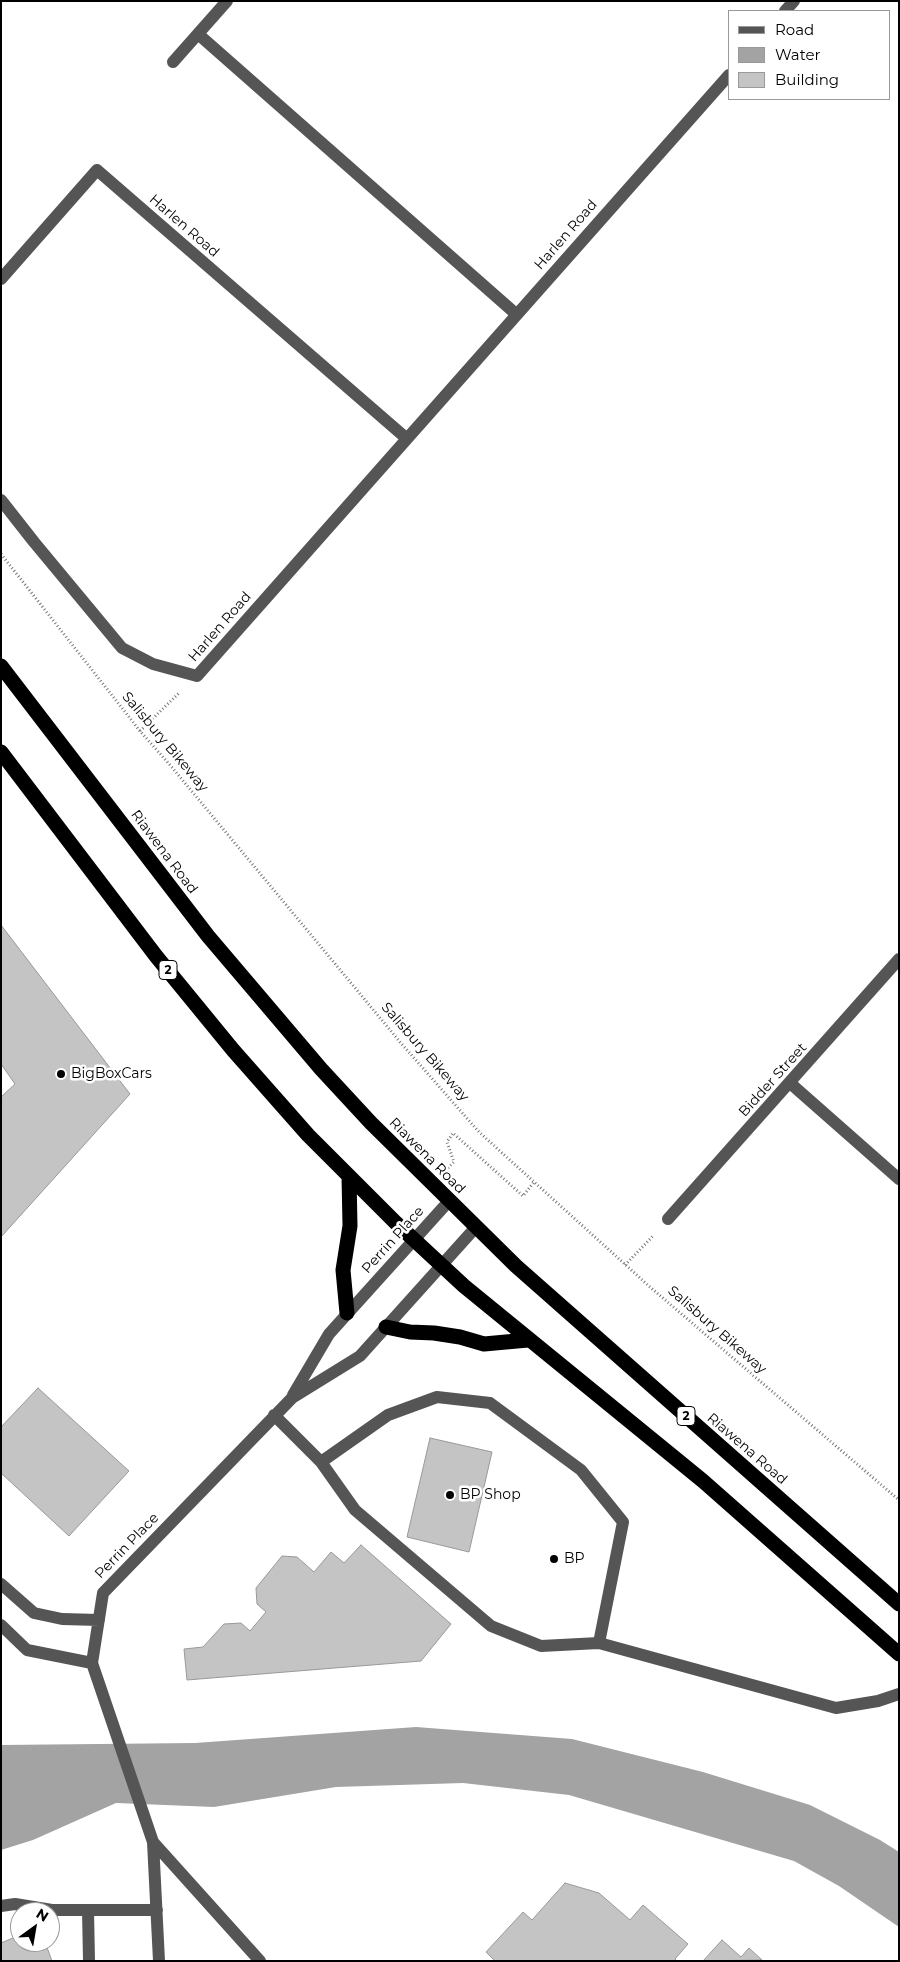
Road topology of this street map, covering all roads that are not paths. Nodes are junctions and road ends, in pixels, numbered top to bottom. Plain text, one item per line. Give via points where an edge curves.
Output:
1 (227, 1) edge
2 (198, 34) junction
3 (174, 62) dead end
4 (728, 76) edge
5 (1, 279) edge
6 (516, 314) junction
7 (406, 438) junction
8 (1, 500) edge
9 (1, 666) edge
10 (1, 752) edge
11 (899, 959) edge
12 (790, 1083) junction
13 (349, 1176) junction
14 (899, 1179) edge
15 (449, 1201) junction
16 (668, 1219) road end
17 (476, 1227) junction
18 (413, 1239) junction
19 (440, 1265) junction
20 (347, 1312) junction
21 (386, 1327) junction
22 (528, 1340) junction
23 (292, 1398) junction
24 (274, 1415) junction
25 (321, 1462) junction
26 (1, 1584) edge
27 (899, 1604) edge
28 (99, 1620) junction
29 (1, 1626) edge
30 (599, 1643) junction
31 (899, 1654) edge
32 (92, 1663) junction
33 (899, 1694) edge
34 (153, 1842) junction
35 (1, 1906) edge
36 (88, 1910) junction
37 (157, 1910) junction
38 (89, 1961) edge
39 (159, 1961) edge
40 (260, 1961) edge

1 - 2 street
2 - 3 street
2 - 6 street
4 - 6 street, Harlen Road
5 - 7 street, Harlen Road via 97,170
6 - 7 street, Harlen Road
7 - 8 street, Harlen Road via 197,676 154,664 122,648
9 - 15 highway, Riawena Road / 2 via 208,936 321,1069
10 - 13 highway, 2 via 156,956 233,1050
11 - 12 street, Bidder Street
12 - 14 street
12 - 16 street, Bidder Street
13 - 18 highway, 2
13 - 20 highway via 350,1226 344,1270
15 - 17 highway, Riawena Road / 2
15 - 18 street, Perrin Place
17 - 19 street, Perrin Place
17 - 27 highway, Riawena Road / 2 via 516,1266
18 - 19 highway, 2
18 - 20 street, Perrin Place
19 - 21 street, Perrin Place
19 - 22 highway, 2
20 - 23 street, Perrin Place via 329,1334
21 - 22 highway via 460,1337 484,1344
21 - 23 street, Perrin Place via 360,1356
22 - 31 highway, 2 via 703,1481
23 - 24 street, Perrin Place
24 - 25 street
24 - 28 street, Perrin Place via 103,1593
25 - 30 street via 355,1510 491,1626 541,1646
25 - 30 street via 388,1415 437,1397 490,1403 581,1470 623,1522
26 - 28 street via 34,1613 62,1619
28 - 32 street, Perrin Place
29 - 32 street via 27,1650
30 - 33 street via 836,1708
32 - 34 street, Perrin Place
34 - 37 street, Perrin Place
34 - 40 street, Perrin Place
35 - 36 street via 15,1904 52,1910
36 - 37 street
36 - 38 street
37 - 39 street, Perrin Place

